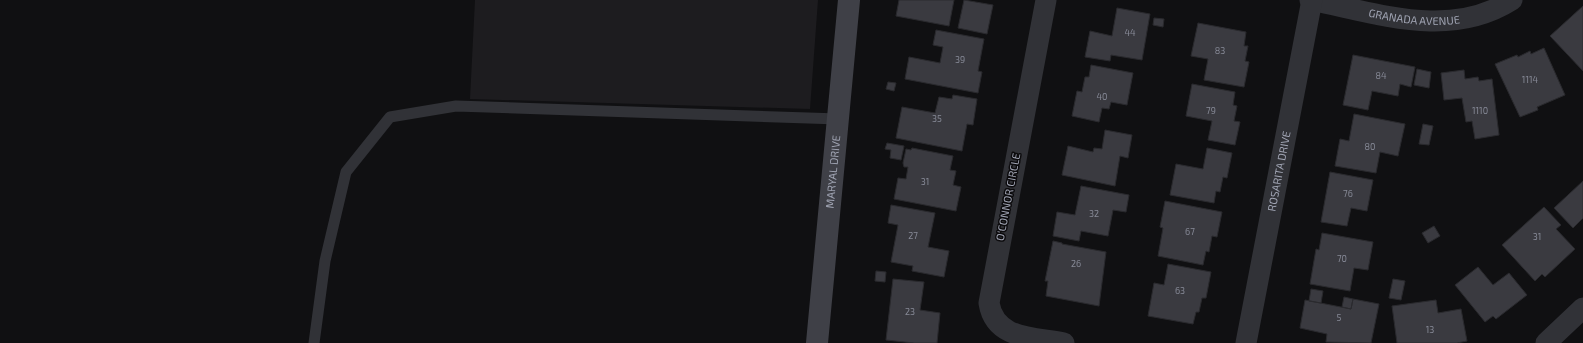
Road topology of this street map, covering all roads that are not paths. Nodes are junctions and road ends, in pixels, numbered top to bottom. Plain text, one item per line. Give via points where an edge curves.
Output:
1 (850, 0) edge
2 (1046, 0) edge
3 (1312, 0) edge
4 (1512, 0) edge
5 (838, 119) junction
6 (1583, 308) edge
7 (314, 343) edge
8 (817, 343) edge
9 (1064, 343) edge
10 (1246, 343) edge
11 (1546, 343) edge

1 - 5 street, MARYAL DRIVE
2 - 9 street, O'CONNOR CIRCLE via 989,303 995,321 1010,333
3 - 4 street, GRANADA AVENUE via 1417,21 1444,22 1471,18
3 - 10 street, ROSARITA DRIVE
5 - 7 lane via 456,106 390,117 346,172 325,261
5 - 8 street, MARYAL DRIVE
6 - 11 street

